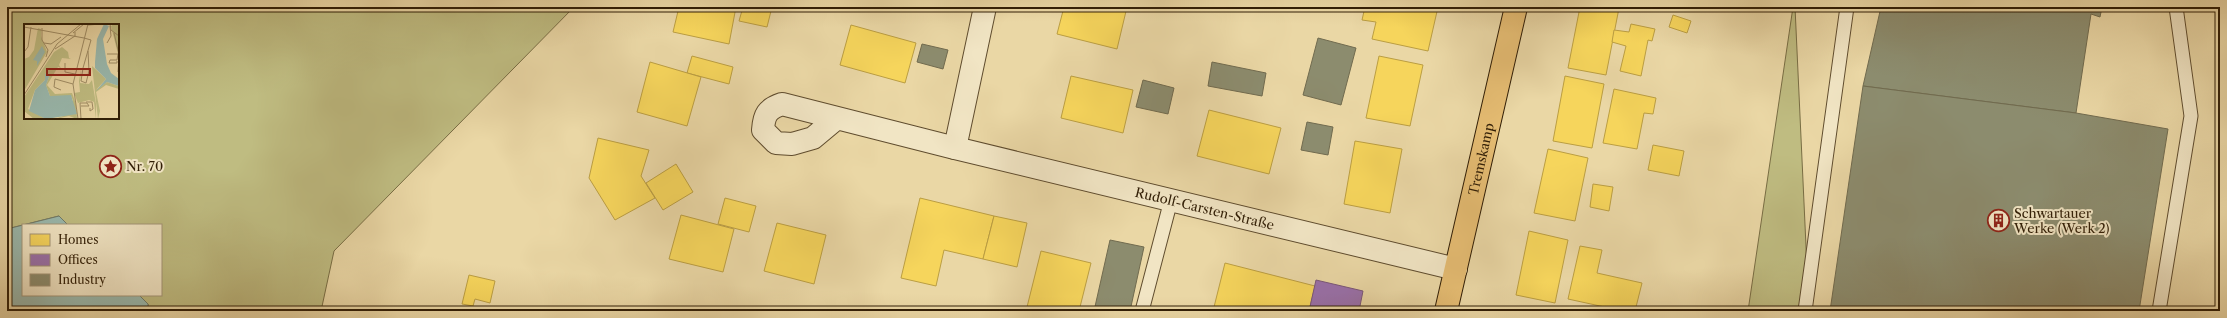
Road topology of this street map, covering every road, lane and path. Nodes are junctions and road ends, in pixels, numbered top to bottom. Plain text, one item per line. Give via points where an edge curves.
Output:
1 (985, 7) edge
2 (1516, 7) edge
3 (1847, 7) edge
4 (2176, 7) edge
5 (837, 118) dead end
6 (954, 148) junction
7 (1171, 200) junction
8 (1456, 269) junction
9 (1142, 311) edge
10 (1446, 311) edge
11 (1805, 311) edge
12 (2159, 311) edge

1 - 6 street
2 - 8 main road, Tremskamp
3 - 11 lane
4 - 12 lane via 2191,116
5 - 6 street, Rudolf-Carsten-Straße
6 - 7 street, Rudolf-Carsten-Straße
7 - 8 street, Rudolf-Carsten-Straße
7 - 9 lane
8 - 10 main road, Tremskamp

